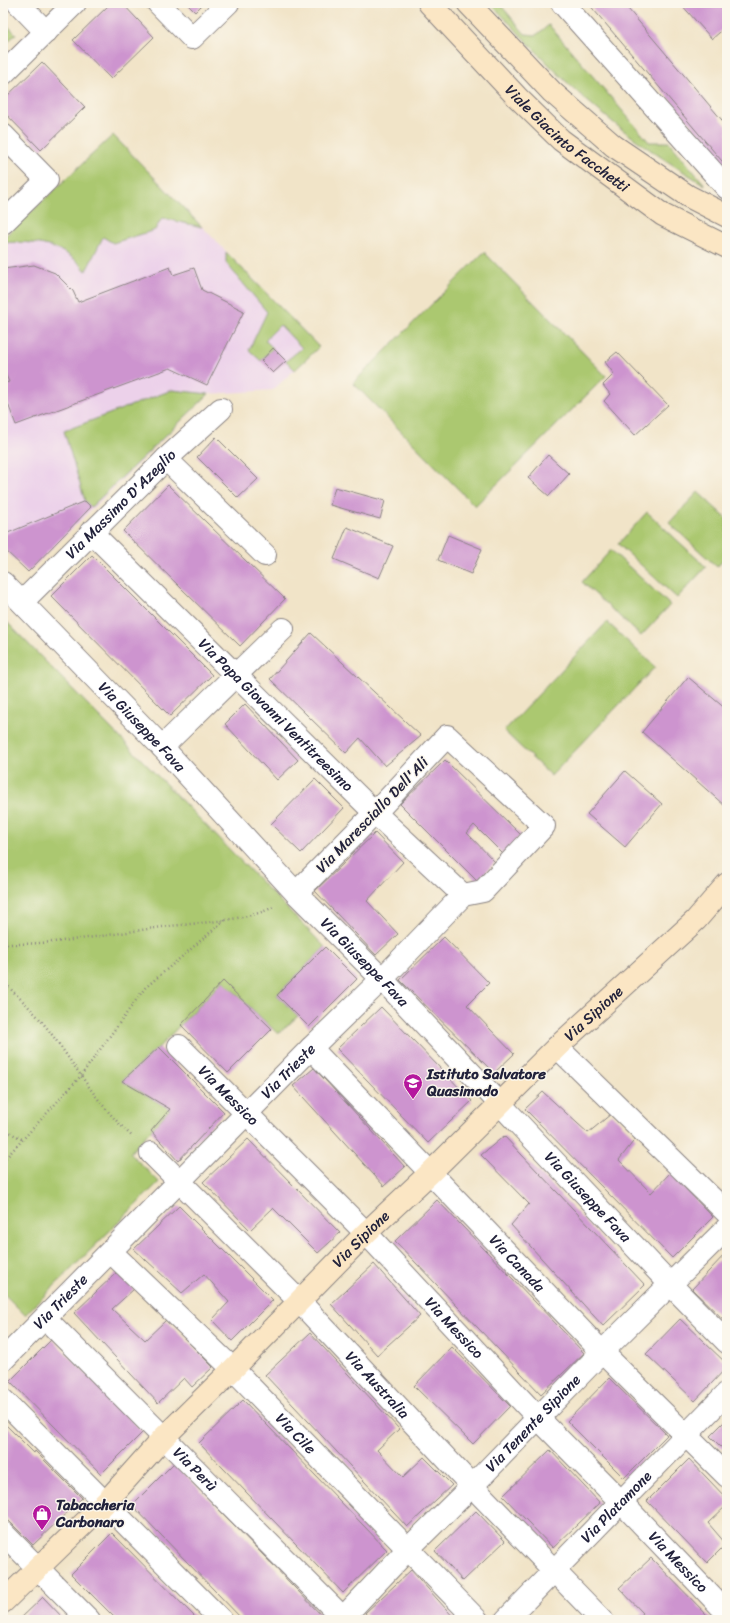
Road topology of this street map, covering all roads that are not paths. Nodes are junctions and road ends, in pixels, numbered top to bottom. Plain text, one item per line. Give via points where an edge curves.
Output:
1 (18, 3) edge
2 (75, 3) edge
3 (158, 3) edge
4 (228, 3) edge
5 (429, 3) edge
6 (468, 3) edge
7 (562, 3) edge
8 (46, 32) junction
9 (3, 74) edge
10 (3, 135) edge
11 (727, 188) edge
12 (727, 216) edge
13 (3, 223) edge
14 (727, 247) edge
15 (221, 409) dead end
16 (166, 459) junction
17 (91, 532) junction
18 (265, 556) dead end
19 (3, 583) edge
20 (22, 602) junction
21 (283, 629) dead end
22 (236, 674) junction
23 (162, 747) junction
24 (375, 813) junction
25 (727, 884) edge
26 (296, 893) junction
27 (463, 894) junction
28 (382, 979) junction
29 (180, 1046) dead end
30 (557, 1047) junction
31 (311, 1048) junction
32 (499, 1103) junction
33 (247, 1114) junction
34 (151, 1153) road end
35 (430, 1173) junction
36 (179, 1181) junction
37 (727, 1213) edge
38 (727, 1228) edge
39 (366, 1233) junction
40 (110, 1252) junction
41 (671, 1285) junction
42 (299, 1301) junction
43 (45, 1318) junction
44 (727, 1342) edge
45 (602, 1352) junction
46 (3, 1360) edge
47 (233, 1369) junction
48 (727, 1393) edge
49 (3, 1400) edge
50 (539, 1419) junction
51 (687, 1436) junction
52 (163, 1438) junction
53 (727, 1476) edge
54 (472, 1486) junction
55 (106, 1502) junction
56 (621, 1502) junction
57 (3, 1533) edge
58 (408, 1548) junction
59 (38, 1569) junction
60 (554, 1570) junction
61 (3, 1602) edge
62 (727, 1613) edge
63 (343, 1619) edge
64 (89, 1620) edge
65 (221, 1620) edge
66 (476, 1620) edge
67 (506, 1620) edge
68 (602, 1620) edge

1 - 8 street
2 - 8 street
3 - 4 street via 192,38
5 - 14 street, Viale Giacinto Facchetti via 517,98 561,140 663,215
6 - 12 street, Viale Giacinto Facchetti via 552,92 614,146 688,196
7 - 11 street
8 - 9 street
10 - 13 street via 47,180
15 - 16 street, Via Massimo D'Azeglio
16 - 17 street, Via Massimo D'Azeglio
16 - 18 street
17 - 20 street, Via Massimo D'Azeglio
17 - 22 street, Via Papa Giovanni Ventitreesimo
19 - 20 street, Via Giuseppe Fava
20 - 23 street, Via Giuseppe Fava
21 - 22 street
22 - 23 street
22 - 24 street, Via Papa Giovanni Ventitreesimo
23 - 26 street, Via Giuseppe Fava
24 - 26 street, Via Maresciallo Dell'Ali
24 - 27 street, Via Papa Giovanni Ventitreesimo
24 - 27 street, Via Maresciallo Dell'Ali via 447,736 544,826 483,891
25 - 30 street, Via Sipione via 696,920
26 - 28 street, Via Giuseppe Fava
27 - 28 street, Via Trieste
28 - 31 street, Via Trieste
28 - 32 street, Via Giuseppe Fava
29 - 33 street, Via Messico
30 - 32 street, Via Sipione
30 - 37 street
31 - 33 street, Via Trieste
31 - 35 street, Via Canada
32 - 35 street, Via Sipione
32 - 41 street, Via Giuseppe Fava
33 - 36 street, Via Trieste
33 - 39 street, Via Messico
34 - 36 street, Via Australia
35 - 39 street, Via Sipione
35 - 45 street, Via Canada
36 - 40 street, Via Trieste
36 - 42 street, Via Australia
38 - 41 street, Via Tenente Sipione
39 - 42 street, Via Sipione
39 - 50 street, Via Messico
40 - 43 street, Via Trieste
40 - 47 street, Via Cile
41 - 44 street, Via Giuseppe Fava
41 - 45 street, Via Tenente Sipione
42 - 47 street, Via Sipione
42 - 54 street, Via Australia
43 - 46 street, Via Trieste
43 - 52 street, Via Perù
45 - 50 street, Via Tenente Sipione
45 - 51 street, Via Canada
47 - 52 street, Via Sipione
47 - 58 street, Via Cile
48 - 51 street, Via Platamone
49 - 55 street
50 - 54 street, Via Tenente Sipione
50 - 56 street, Via Messico
51 - 53 street, Via Canada
51 - 56 street, Via Platamone
52 - 55 street, Via Sipione
52 - 63 street, Via Perù
54 - 58 street, Via Tenente Sipione
54 - 60 street, Via Australia
55 - 59 street, Via Sipione
55 - 65 street
56 - 60 street, Via Platamone
56 - 62 street, Via Messico
57 - 59 street
58 - 63 street, Via Tenente Sipione
58 - 66 street, Via Cile
59 - 61 street, Via Sipione
59 - 64 street
60 - 67 street, Via Platamone
60 - 68 street, Via Australia

